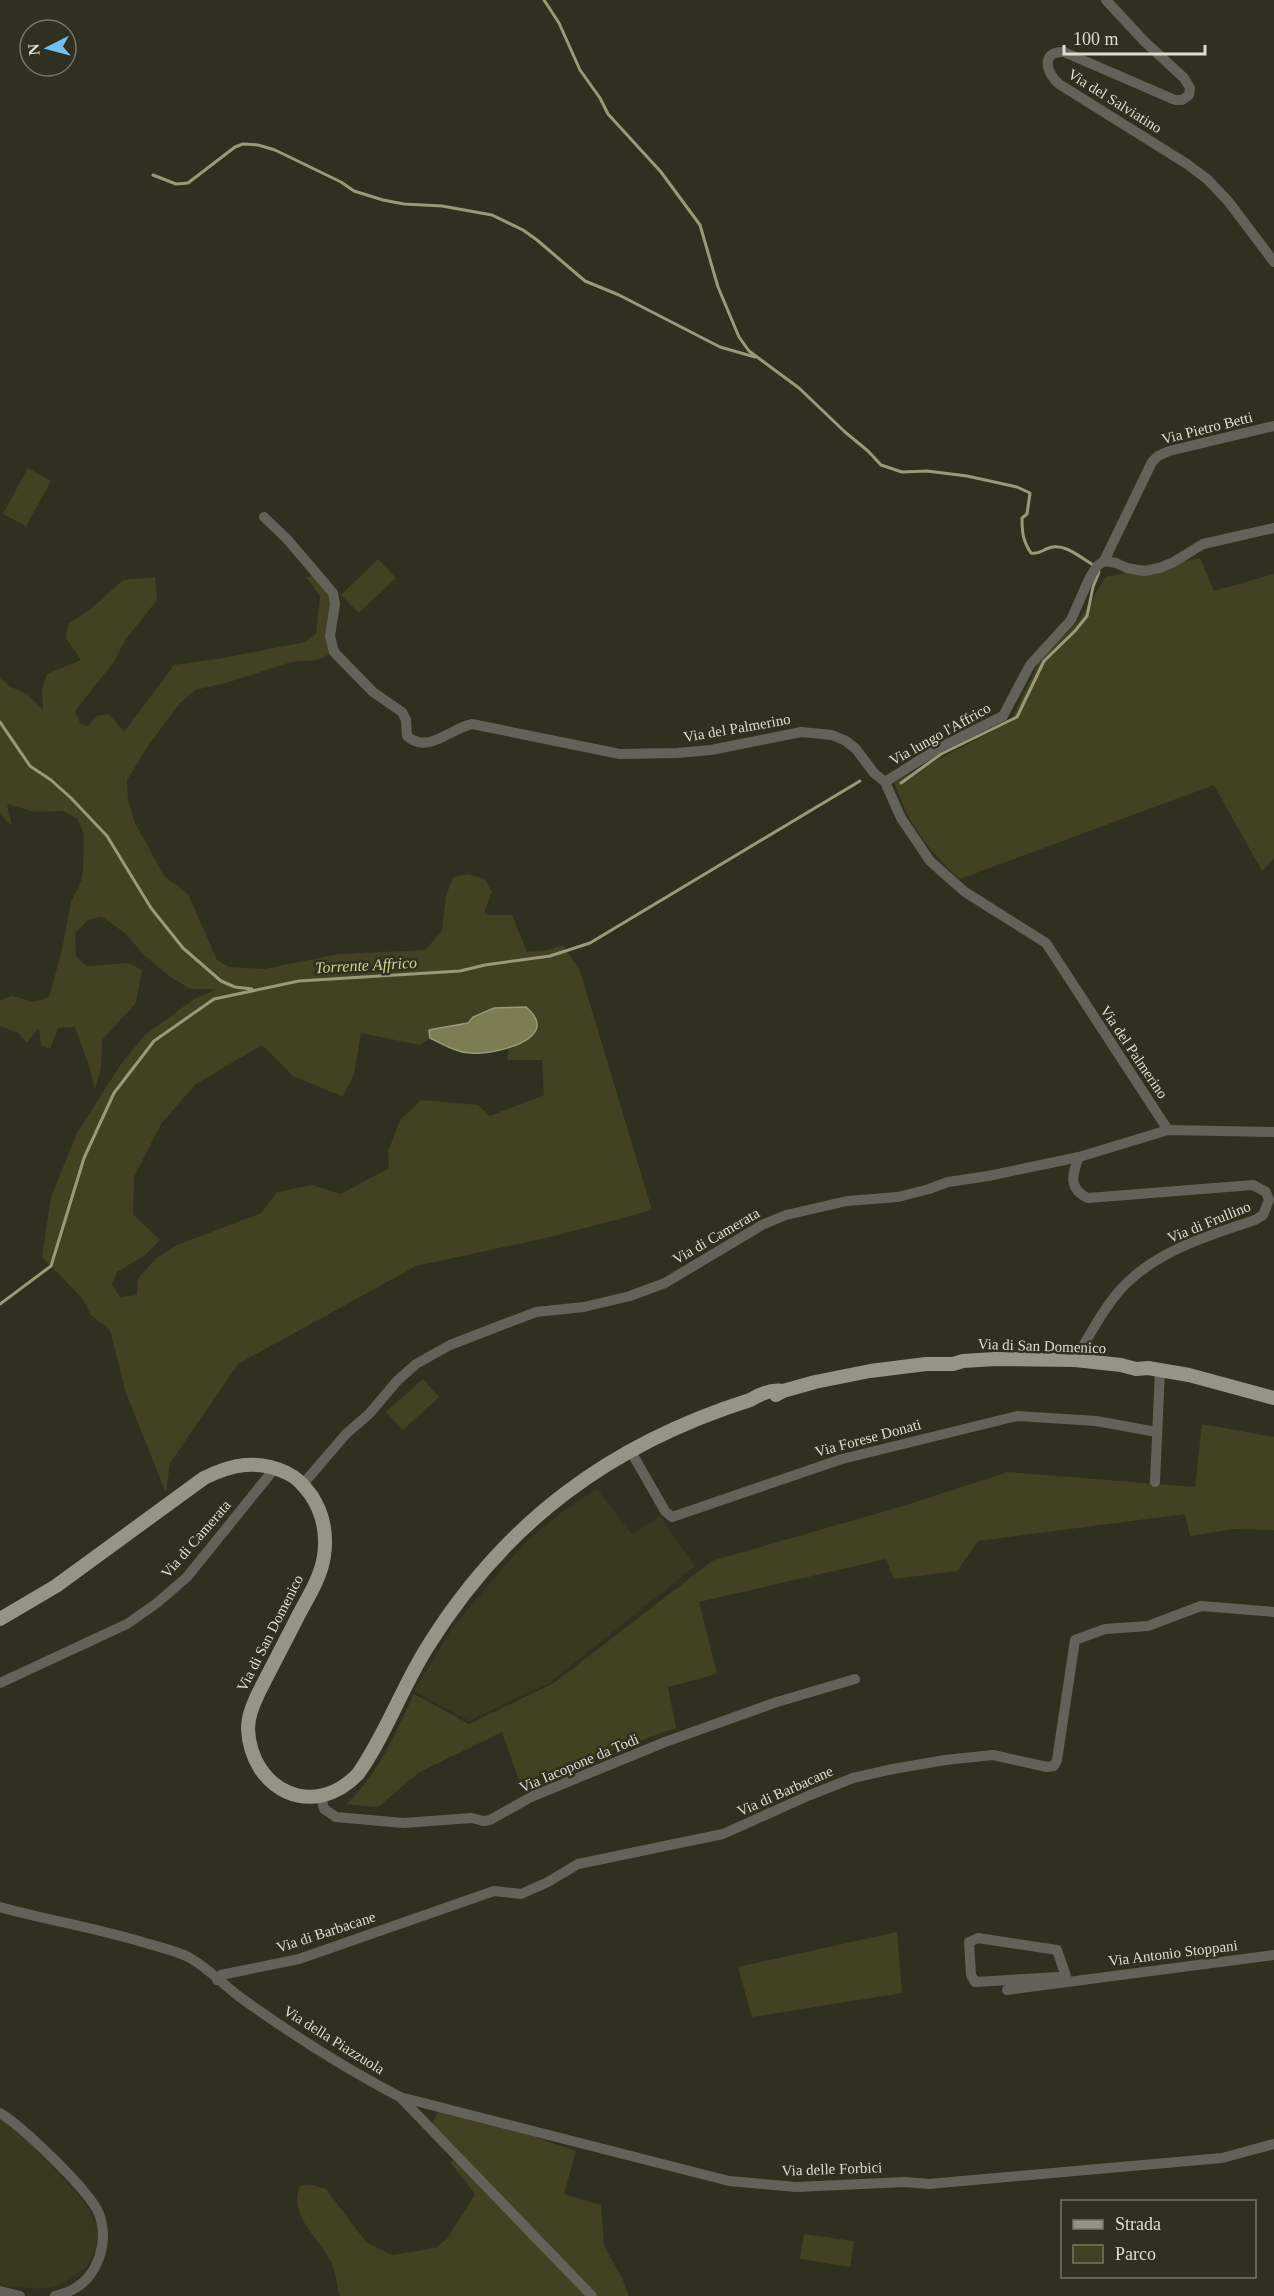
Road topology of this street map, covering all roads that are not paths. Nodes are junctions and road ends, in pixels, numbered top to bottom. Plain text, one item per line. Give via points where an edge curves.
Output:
1 (1106, 0) edge
2 (1274, 262) edge
3 (1274, 426) edge
4 (264, 517) dead end
5 (1274, 528) edge
6 (1104, 561) junction
7 (885, 782) junction
8 (1168, 1130) junction
9 (1274, 1132) edge
10 (1079, 1157) junction
11 (1090, 1334) junction
12 (1075, 1360) junction
13 (1092, 1362) junction
14 (1160, 1370) junction
15 (1274, 1398) edge
16 (1157, 1432) junction
17 (630, 1450) junction
18 (276, 1468) junction
19 (1155, 1482) dead end
20 (303, 1484) junction
21 (1274, 1612) edge
22 (0, 1619) edge
23 (855, 1679) dead end
24 (0, 1683) edge
25 (321, 1796) junction
26 (0, 1907) edge
27 (1274, 1955) edge
28 (1071, 1979) junction
29 (217, 1980) junction
30 (1007, 1990) dead end
31 (400, 2097) junction
32 (0, 2113) edge
33 (1274, 2144) edge
34 (0, 2290) edge
35 (20, 2296) edge
36 (55, 2296) edge
37 (592, 2296) edge

1 - 2 street, Via del Salviatino via 1184,78 1189,95 1175,100 1064,52 1054,53 1049,59 1050,75 1207,179
3 - 6 street, Via Pietro Betti via 1158,456
4 - 7 street, Via del Palmerino via 333,593 330,636 334,652 373,692 402,712 406,736 413,742 429,743 472,724 595,751 640,755 711,750 801,732 817,733 846,741
5 - 6 street via 1203,544 1172,563 1144,571
6 - 7 street, Via lungo l'Affrico via 1089,579 1071,620 1030,665 1003,716 939,748
7 - 8 street, Via del Palmerino via 906,825 930,861 965,892 1046,943
8 - 9 street, Via di Camerata
8 - 10 street, Via di Camerata
10 - 11 street, Via di Frullino via 1072,1183 1075,1190 1088,1198 1253,1185 1266,1192 1269,1200 1263,1215 1255,1220 1182,1246 1138,1274 1121,1290
10 - 20 street, Via di Camerata via 948,1182 897,1197 847,1201 786,1215 762,1225 665,1283 584,1307 536,1312 450,1345 416,1364
11 - 12 street, Via di Frullino
11 - 13 street
12 - 13 main road, Via di San Domenico
12 - 17 main road, Via di San Domenico via 995,1359 926,1364 776,1390
13 - 14 main road, Via di San Domenico via 1138,1364
14 - 15 main road, Via di San Domenico
14 - 16 street
16 - 17 street, Via Forese Donati via 1096,1421 1009,1418 842,1459 672,1517
16 - 19 street
17 - 25 main road, Via di San Domenico via 571,1488 498,1553 437,1632 358,1774 341,1788
18 - 20 main road, Via di San Domenico
18 - 22 main road, Via di San Domenico via 236,1465 204,1478 56,1586
18 - 24 street, Via di Camerata via 187,1577 158,1603 127,1624
20 - 25 main road, Via di San Domenico via 322,1516 324,1558 313,1588 250,1710 248,1727 250,1743 266,1776 281,1790 295,1796
21 - 29 street, Via di Barbacane via 1201,1606 1148,1626 1082,1635 1075,1640 1054,1766 993,1755 853,1778 723,1834 578,1864 521,1894 494,1891 299,1959 222,1975
23 - 25 street, Via Iacopone da Todi via 665,1742 531,1797 490,1820 403,1822 336,1817 324,1809
26 - 29 street, Via della Piazzuola via 167,1949 189,1957 212,1972
27 - 28 street, Via Antonio Stoppani
28 - 28 street, Via Antonio Stoppani via 1057,1950 978,1938 969,1942 970,1975 975,1982
28 - 30 street, Via Antonio Stoppani
29 - 31 street, Via della Piazzuola via 365,2079
31 - 33 street, Via delle Forbici via 729,2181 769,2186 929,2184 1034,2176 1222,2158
31 - 37 street, Via della Piazzuola
32 - 36 street via 74,2181 100,2215 103,2245 98,2262 82,2283
34 - 35 street

